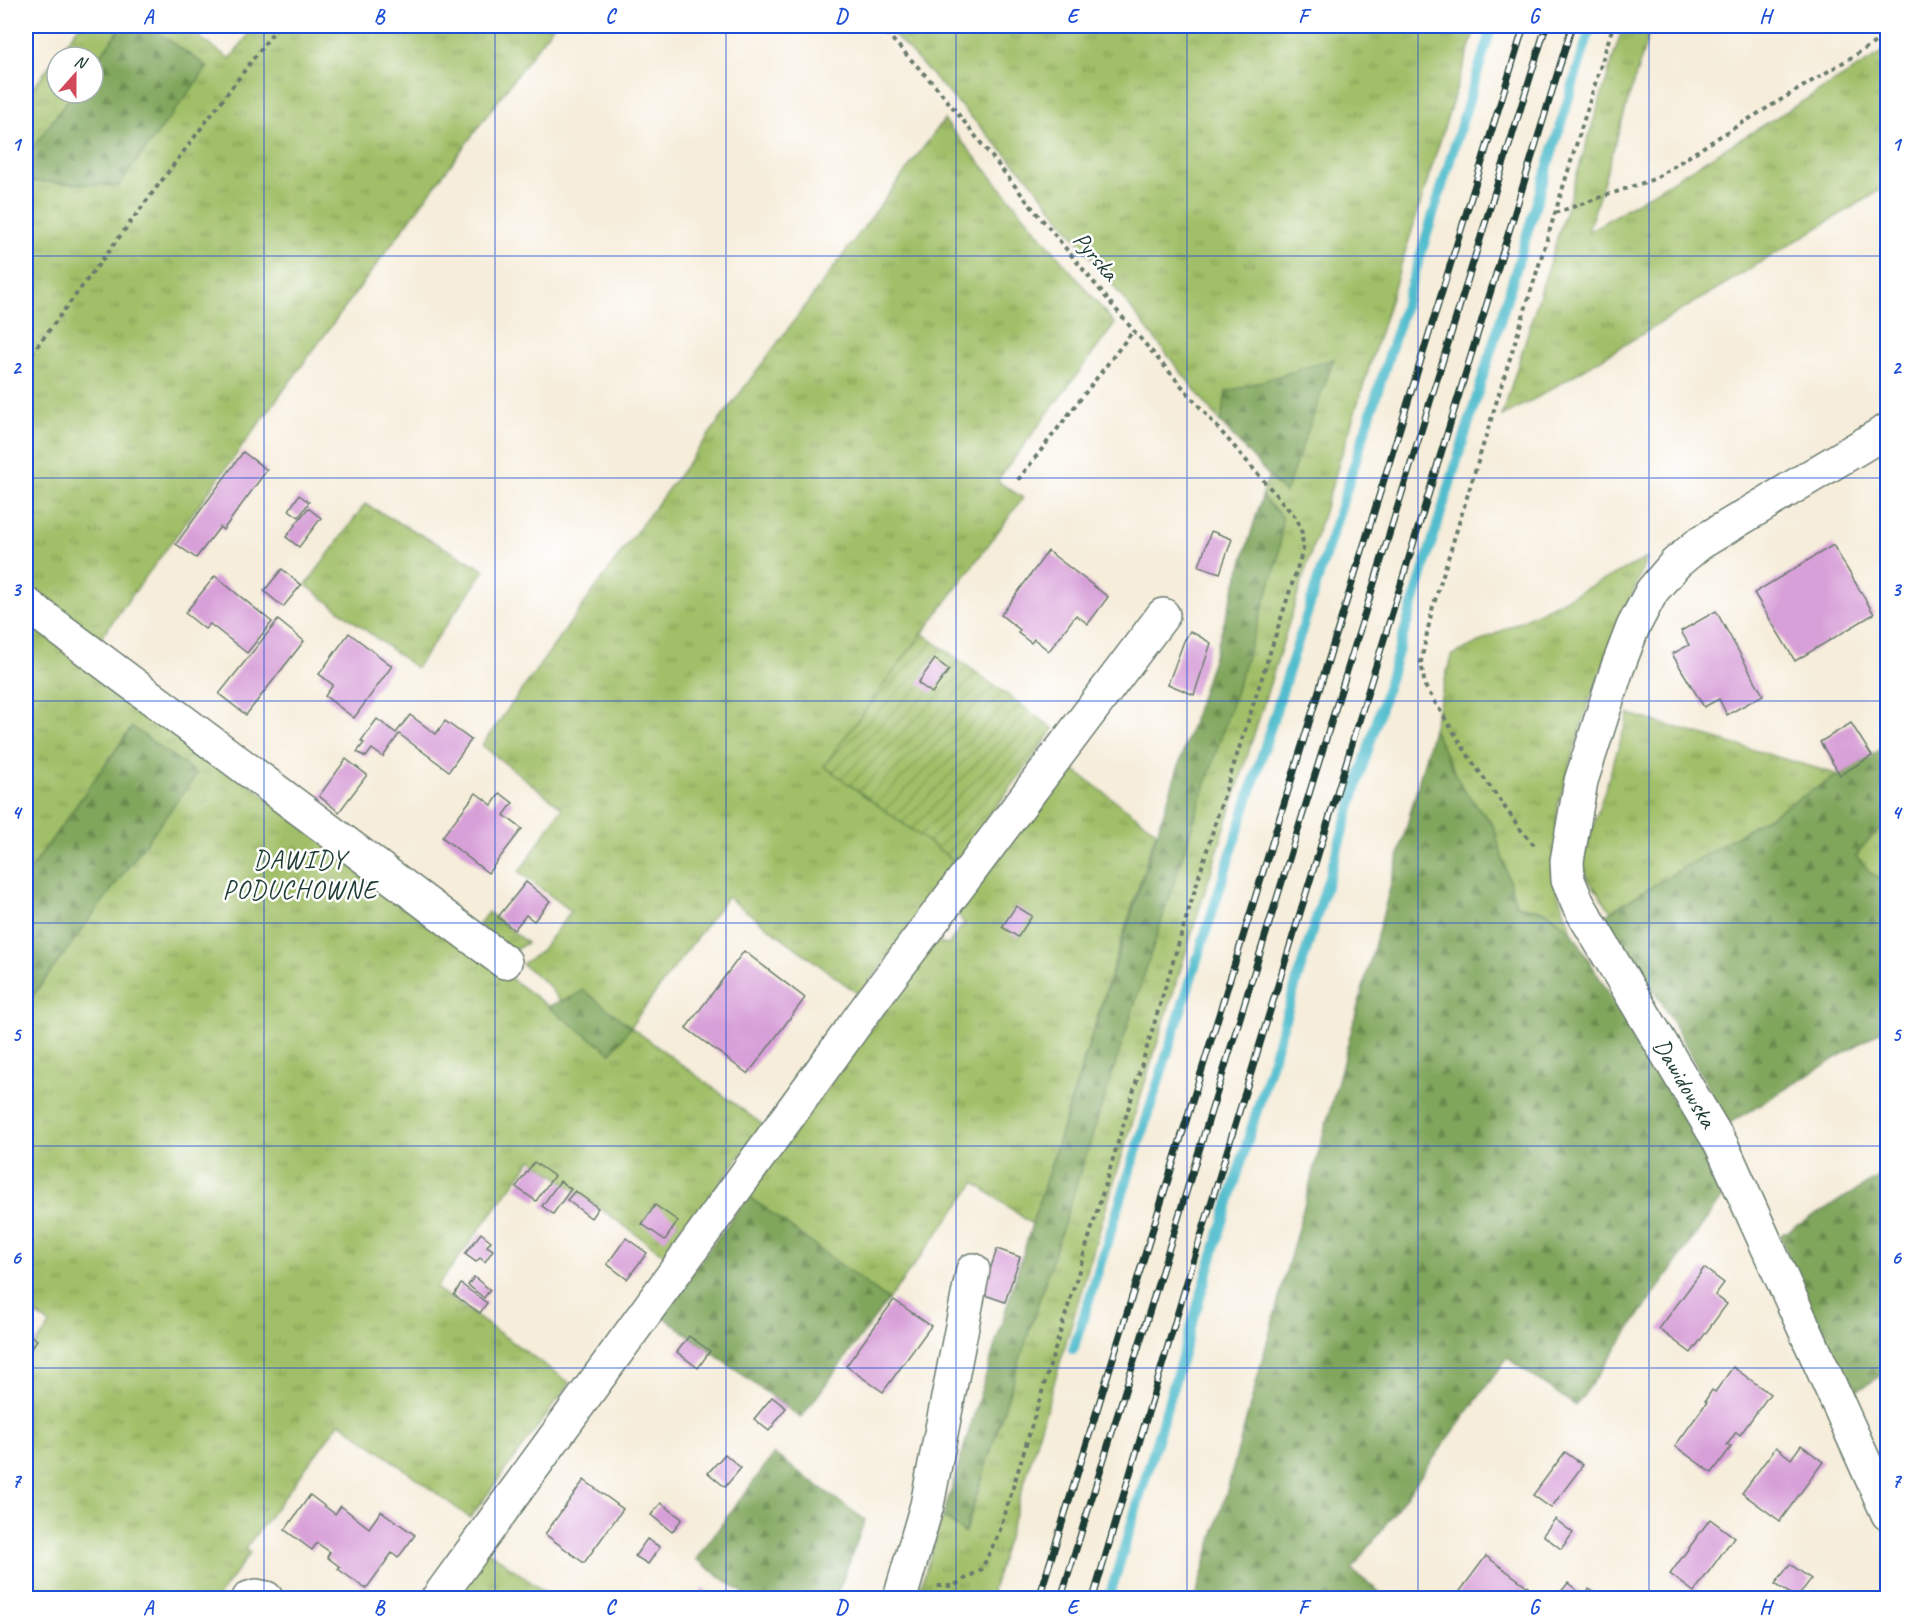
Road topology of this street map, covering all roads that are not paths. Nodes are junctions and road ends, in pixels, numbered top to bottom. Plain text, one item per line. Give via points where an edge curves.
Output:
1 (1887, 430) edge
2 (26, 604) edge
3 (1162, 615) dead end
4 (505, 962) dead end
5 (973, 1270) dead end
6 (1887, 1514) edge
7 (902, 1592) edge
8 (249, 1599) edge
9 (266, 1599) edge
10 (438, 1599) edge

1 - 6 street, Dawidowska via 1700,543 1652,591 1632,627 1581,781 1567,861 1568,880 1578,904 1722,1146
2 - 4 street
3 - 10 street via 872,1001
5 - 7 street via 927,1505
8 - 9 street

